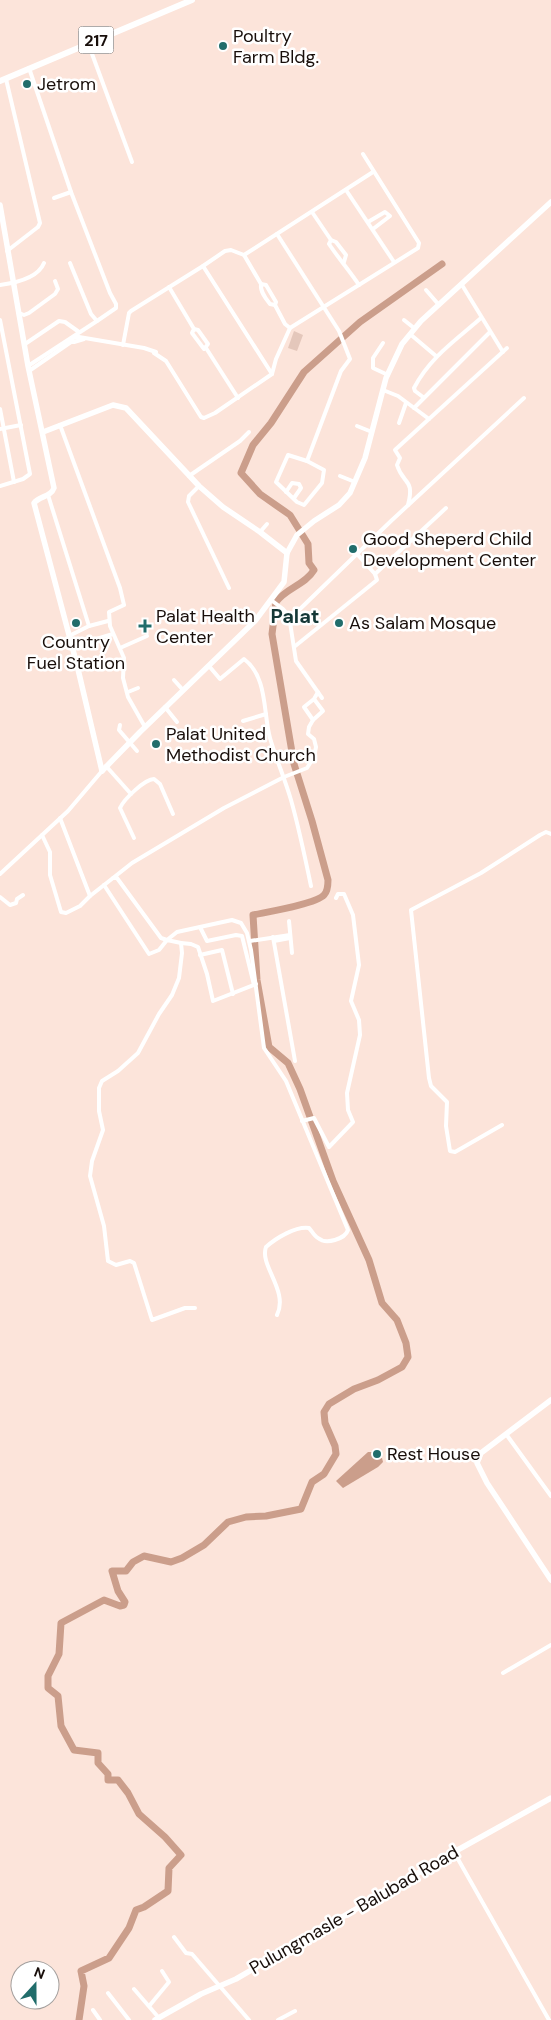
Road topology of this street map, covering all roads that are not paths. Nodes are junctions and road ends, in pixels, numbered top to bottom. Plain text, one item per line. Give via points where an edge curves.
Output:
1 (192, 0) edge
2 (88, 44) junction
3 (29, 68) junction
4 (3, 80) edge
5 (363, 154) dead end
6 (132, 162) dead end
7 (373, 172) junction
8 (346, 190) junction
9 (71, 192) junction
10 (54, 198) dead end
11 (551, 202) edge
12 (0, 205) edge
13 (312, 212) junction
14 (368, 222) junction
15 (372, 229) junction
16 (277, 234) junction
17 (331, 240) junction
18 (7, 251) junction
19 (244, 255) junction
20 (70, 262) dead end
21 (344, 262) junction
22 (394, 262) junction
23 (44, 263) dead end
24 (203, 266) junction
25 (55, 281) dead end
26 (13, 283) junction
27 (261, 284) junction
28 (0, 285) edge
29 (359, 285) junction
30 (462, 285) junction
31 (168, 287) junction
32 (426, 290) dead end
33 (275, 305) junction
34 (439, 305) junction
35 (324, 307) junction
36 (19, 313) junction
37 (481, 318) junction
38 (0, 320) edge
39 (404, 320) dead end
40 (97, 321) junction
41 (290, 328) junction
42 (414, 328) junction
43 (79, 332) junction
44 (490, 332) junction
45 (410, 334) junction
46 (383, 343) dead end
47 (25, 344) junction
48 (123, 344) junction
49 (508, 348) dead end
50 (503, 352) junction
51 (436, 356) junction
52 (29, 368) junction
53 (272, 374) junction
54 (388, 374) junction
55 (383, 390) junction
56 (423, 397) junction
57 (238, 398) junction
58 (524, 398) dead end
59 (406, 403) junction
60 (414, 408) junction
61 (0, 410) edge
62 (429, 419) junction
63 (399, 423) dead end
64 (21, 425) junction
65 (60, 425) junction
66 (357, 426) dead end
67 (2, 429) edge
68 (43, 432) junction
69 (250, 432) dead end
70 (372, 432) junction
71 (307, 461) junction
72 (190, 476) junction
73 (340, 476) dead end
74 (14, 482) junction
75 (355, 482) junction
76 (0, 486) edge
77 (199, 486) junction
78 (286, 492) junction
79 (48, 495) junction
80 (294, 498) junction
81 (408, 505) junction
82 (446, 508) dead end
83 (267, 524) dead end
84 (260, 532) junction
85 (287, 553) junction
86 (357, 554) junction
87 (375, 574) junction
88 (229, 588) dead end
89 (275, 603) junction
90 (290, 616) junction
91 (108, 621) junction
92 (89, 626) junction
93 (113, 634) junction
94 (69, 636) junction
95 (147, 636) dead end
96 (93, 640) dead end
97 (294, 647) junction
98 (120, 648) junction
99 (208, 666) junction
100 (174, 680) dead end
101 (138, 688) dead end
102 (183, 690) junction
103 (128, 692) junction
104 (318, 692) junction
105 (322, 698) dead end
106 (314, 699) junction
107 (165, 707) junction
108 (266, 714) junction
109 (313, 720) junction
110 (243, 721) dead end
111 (177, 722) dead end
112 (120, 725) dead end
113 (145, 727) junction
114 (129, 742) junction
115 (137, 751) dead end
116 (104, 769) junction
117 (284, 777) junction
118 (131, 794) junction
119 (173, 814) dead end
120 (60, 818) junction
121 (551, 834) edge
122 (42, 835) junction
123 (134, 838) dead end
124 (0, 874) edge
125 (113, 878) junction
126 (104, 885) junction
127 (311, 886) dead end
128 (23, 895) dead end
129 (90, 896) junction
130 (0, 897) edge
131 (336, 898) dead end
132 (289, 921) dead end
133 (200, 927) junction
134 (290, 936) junction
135 (273, 939) junction
136 (167, 940) junction
137 (251, 941) junction
138 (180, 943) junction
139 (292, 953) dead end
140 (200, 955) junction
141 (255, 984) junction
142 (233, 994) junction
143 (295, 1061) dead end
144 (304, 1120) junction
145 (502, 1125) dead end
146 (195, 1308) dead end
147 (277, 1315) dead end
148 (551, 1400) edge
149 (506, 1434) junction
150 (551, 1496) edge
151 (551, 1580) edge
152 (551, 1645) edge
153 (503, 1673) dead end
154 (551, 1798) edge
155 (454, 1852) junction
156 (174, 1938) dead end
157 (162, 1971) dead end
158 (220, 1986) junction
159 (134, 1989) dead end
160 (108, 1993) dead end
161 (150, 2006) junction
162 (93, 2010) dead end
163 (295, 2011) dead end
164 (157, 2019) edge
165 (100, 2020) edge
166 (129, 2020) edge
167 (249, 2020) edge
168 (278, 2020) edge
169 (550, 2020) edge

1 - 2 main road, 217
2 - 3 main road, 217
2 - 6 street
3 - 4 main road, 217
3 - 9 street
4 - 18 street via 40,223
5 - 7 street
7 - 8 street
7 - 22 street via 419,243 418,248
8 - 13 street
8 - 14 street
9 - 10 street
9 - 40 street via 116,304 116,308
11 - 30 street
12 - 18 street
13 - 16 street
13 - 17 street
14 - 15 street
14 - 15 street via 385,212 390,216
15 - 22 street
16 - 19 street
16 - 35 street
17 - 21 street via 329,244
17 - 21 street via 346,255
18 - 26 street
19 - 24 street via 225,250
19 - 27 street
20 - 40 street via 91,314
21 - 29 street
22 - 29 street
23 - 26 street via 40,270
24 - 31 street
24 - 53 street
25 - 36 street via 58,289 55,294 29,313
26 - 28 street
26 - 36 street
27 - 33 street via 266,286
27 - 33 street via 266,299
29 - 35 street
30 - 34 street
30 - 37 street
31 - 48 street via 128,313
31 - 57 street via 194,330 192,333 202,348 206,348
32 - 34 street
33 - 41 street
34 - 42 street
35 - 41 street
35 - 71 street via 350,358 341,371
36 - 47 street
37 - 44 street
37 - 51 street
38 - 64 street
39 - 42 street
40 - 43 street
41 - 53 street
42 - 45 street
43 - 47 street via 59,320
43 - 52 street
44 - 50 street
44 - 56 street
45 - 51 street
45 - 54 street
46 - 54 street via 372,366 374,370
47 - 52 street
48 - 52 street via 84,339 71,342
48 - 57 street via 148,349 161,356 201,417 208,417
49 - 50 street
50 - 62 street
51 - 56 street via 414,388
52 - 68 street
53 - 57 street
54 - 55 street
55 - 59 street
55 - 70 street
56 - 60 street
58 - 81 street
59 - 60 street
59 - 63 street
60 - 62 street
61 - 67 street
62 - 81 street via 395,450 400,458 399,472 408,481 411,493
64 - 67 street
64 - 74 street via 30,474
65 - 68 street
65 - 72 street via 113,405 126,408
65 - 91 street via 124,604 109,612
66 - 70 street
67 - 74 street
68 - 79 street via 54,488
69 - 72 street
70 - 75 street
71 - 78 street via 290,455 286,457 276,480
71 - 80 street via 324,470 323,479 304,505
72 - 77 street
73 - 75 street
74 - 76 street
75 - 85 street via 344,500 302,530
77 - 84 street
77 - 88 street via 189,496 188,502
78 - 80 street
78 - 80 street via 292,482 299,484
79 - 92 street
79 - 94 street via 34,503
81 - 86 street
82 - 87 street
83 - 84 street
84 - 85 street
85 - 89 street via 284,582
86 - 87 street
86 - 90 street
87 - 97 street via 377,580
89 - 90 street
89 - 99 street
90 - 97 street
91 - 92 street
91 - 93 street
92 - 94 street
93 - 96 street
93 - 98 street
94 - 116 street
95 - 98 street
97 - 104 street via 298,663
98 - 103 street
99 - 102 street
99 - 108 street via 220,679 243,660 247,661 261,688
100 - 102 street
101 - 103 street
102 - 107 street
103 - 113 street via 129,702
104 - 105 street
104 - 106 street
106 - 109 street via 322,711
106 - 109 street via 304,707
107 - 111 street
107 - 113 street
108 - 110 street
108 - 117 street via 269,734
109 - 117 street via 308,734 314,739 314,756 307,768
112 - 114 street via 119,730
113 - 114 street
114 - 115 street
114 - 116 street
116 - 118 street
116 - 120 street
117 - 125 street via 224,808 132,863
117 - 127 street
118 - 119 street via 148,780 154,780 160,784
118 - 123 street via 120,808
120 - 122 street
120 - 129 street
121 - 145 street via 540,834 481,873 411,910 429,1078 447,1102 450,1151 454,1152
122 - 124 street
122 - 129 street via 50,852 50,875 61,912 80,906
125 - 126 street
125 - 136 street via 119,880 161,938
126 - 129 street
126 - 136 street via 149,954 159,950
128 - 130 street via 16,903 10,904
131 - 144 street via 338,894 344,894 351,908 359,967 351,1001 359,1020 360,1035 347,1093 353,1122 328,1147 315,1119
132 - 134 street
133 - 136 street via 177,932
133 - 137 street via 236,920
133 - 141 street via 207,941 242,936
134 - 135 street
134 - 139 street
135 - 137 street
135 - 143 street
136 - 138 street
137 - 141 street
138 - 140 street via 196,945
138 - 146 street via 179,978 172,995 138,1053 100,1084 99,1111 104,1130 90,1173 105,1230 108,1261 116,1265 130,1260 134,1263 152,1320 184,1308
140 - 142 street via 222,950
140 - 142 street via 212,1001
141 - 142 street
141 - 144 street via 264,1048 280,1069
144 - 147 street via 347,1232 342,1237 324,1241 318,1239 310,1228 304,1228 281,1236 266,1247 265,1254 280,1302
148 - 149 street
149 - 150 street
149 - 151 street via 481,1452 477,1463
152 - 153 street
154 - 155 street, Pulungmasle - Balubad Road
155 - 158 street, Pulungmasle - Balubad Road
155 - 169 street
156 - 158 street
157 - 161 street via 169,1982
158 - 164 street, Pulungmasle - Balubad Road
158 - 167 street
159 - 161 street
160 - 166 street
161 - 164 street
162 - 165 street
163 - 168 street

